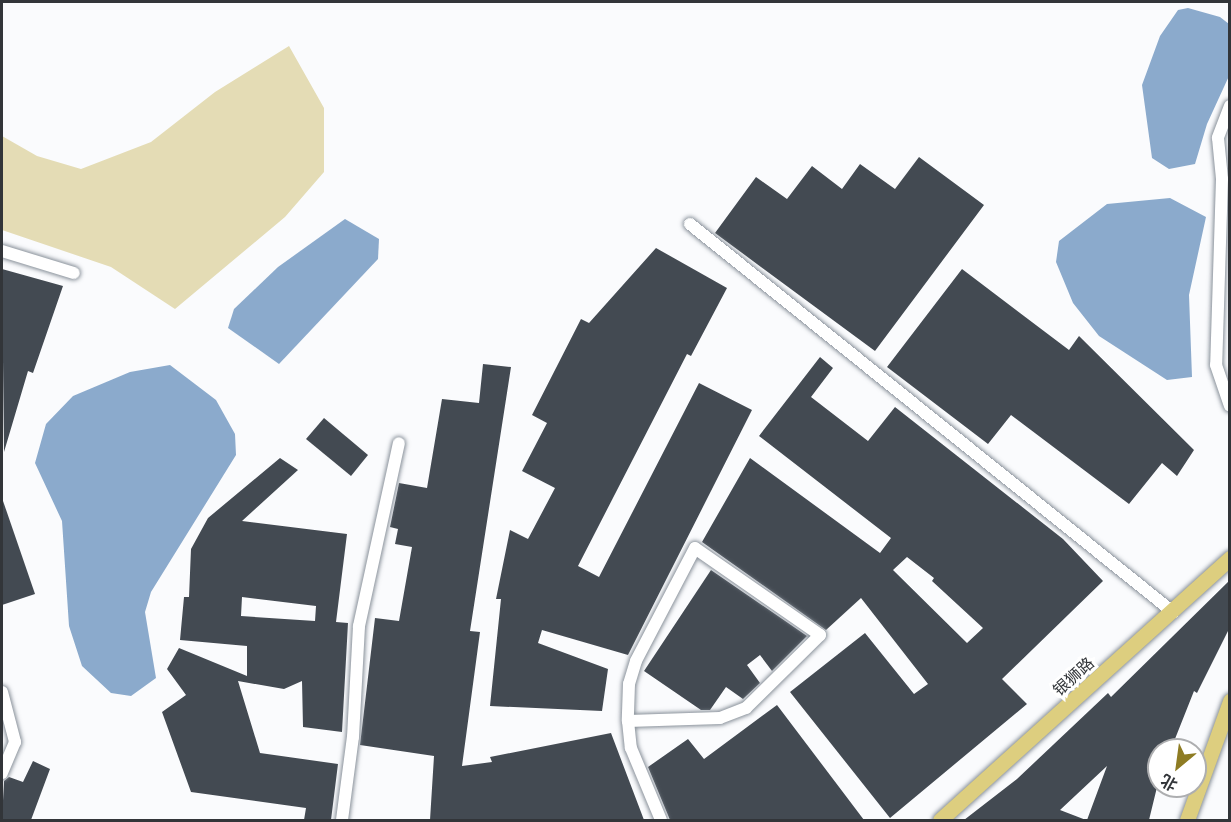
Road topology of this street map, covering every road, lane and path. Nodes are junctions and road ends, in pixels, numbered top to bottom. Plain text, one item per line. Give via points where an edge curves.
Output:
1 (1230, 106) edge
2 (690, 224) dead end
3 (2, 251) edge
4 (74, 273) dead end
5 (1230, 406) edge
6 (399, 443) dead end
7 (1230, 558) edge
8 (1173, 612) junction
9 (2, 692) edge
10 (1230, 701) edge
11 (628, 721) junction
12 (2, 773) edge
13 (342, 820) edge
14 (661, 820) edge
15 (940, 820) edge
16 (1187, 820) edge

1 - 5 street via 1218,138 1222,189 1216,365
2 - 8 street
3 - 4 street
6 - 13 street via 359,626 353,737
7 - 8 main road, 银狮路
8 - 15 main road, 银狮路
9 - 12 street via 15,742
10 - 16 main road
11 - 11 street via 629,684 636,661 695,548 820,635 746,708 720,718
11 - 14 street via 631,748

